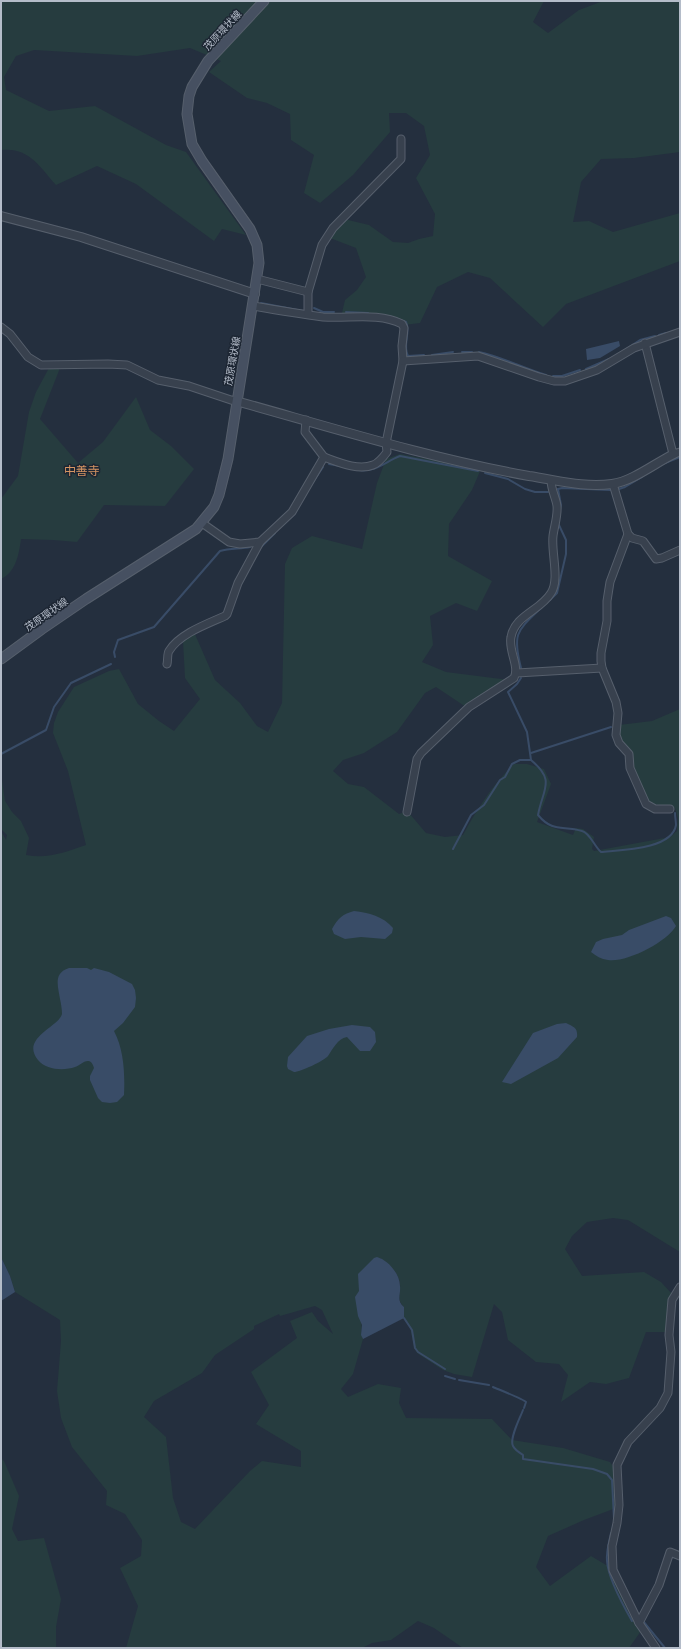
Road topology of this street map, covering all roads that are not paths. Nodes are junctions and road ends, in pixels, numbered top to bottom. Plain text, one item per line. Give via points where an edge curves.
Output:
1 (264, 1) edge
2 (401, 139) dead end
3 (1, 216) edge
4 (257, 279) junction
5 (308, 292) junction
6 (255, 294) junction
7 (253, 306) junction
8 (308, 314) junction
9 (1, 327) edge
10 (680, 332) edge
11 (645, 343) junction
12 (403, 361) junction
13 (236, 401) junction
14 (306, 420) junction
15 (386, 444) junction
16 (677, 453) edge
17 (324, 457) junction
18 (551, 480) junction
19 (613, 484) junction
20 (202, 523) junction
21 (628, 534) junction
22 (260, 542) junction
23 (680, 550) edge
24 (1, 659) edge
25 (167, 664) dead end
26 (602, 668) junction
27 (517, 673) junction
28 (670, 809) dead end
29 (407, 812) dead end
30 (680, 1287) edge
31 (680, 1556) edge
32 (639, 1623) junction
33 (656, 1648) edge

1 - 4 main road, 茂原環状線 via 200,72 189,96 187,114 192,144 250,229 257,245
2 - 5 street via 401,159 333,228 322,245
3 - 6 street via 81,237
4 - 5 street
4 - 6 main road, 茂原環状線
5 - 8 street
6 - 7 main road, 茂原環状線
7 - 8 street
7 - 13 main road, 茂原環状線
8 - 12 street via 396,321 404,328
9 - 13 street via 10,334 28,357 41,366 127,365 158,380 189,386
10 - 11 street
11 - 12 street via 597,370 554,381 478,356
11 - 16 street via 672,450
12 - 15 street
13 - 14 street
13 - 20 main road, 茂原環状線 via 228,459 219,495
14 - 15 street
14 - 17 street via 305,432
15 - 17 street via 387,452 374,465 353,466
15 - 18 street via 497,471
16 - 19 street via 625,481
17 - 22 street via 292,512
18 - 19 street via 579,485
18 - 27 street via 551,490 557,506 552,538 555,582 549,596 515,626 510,645
19 - 21 street
20 - 22 street via 229,542
20 - 24 main road, 茂原環状線 via 178,542 53,622
21 - 23 street via 643,541 656,559
21 - 26 street via 610,582 601,653
22 - 25 street via 238,583 227,614 200,626 175,644 169,652
26 - 27 street
26 - 28 street via 616,702 616,735 619,743 629,754 630,768 646,804 655,809
27 - 29 street via 503,687 469,707 421,753 417,759
30 - 32 street via 672,1300 668,1393 660,1408 628,1442 617,1465 619,1505 618,1523 612,1546 613,1570
31 - 32 street via 670,1552 659,1585
32 - 33 street

